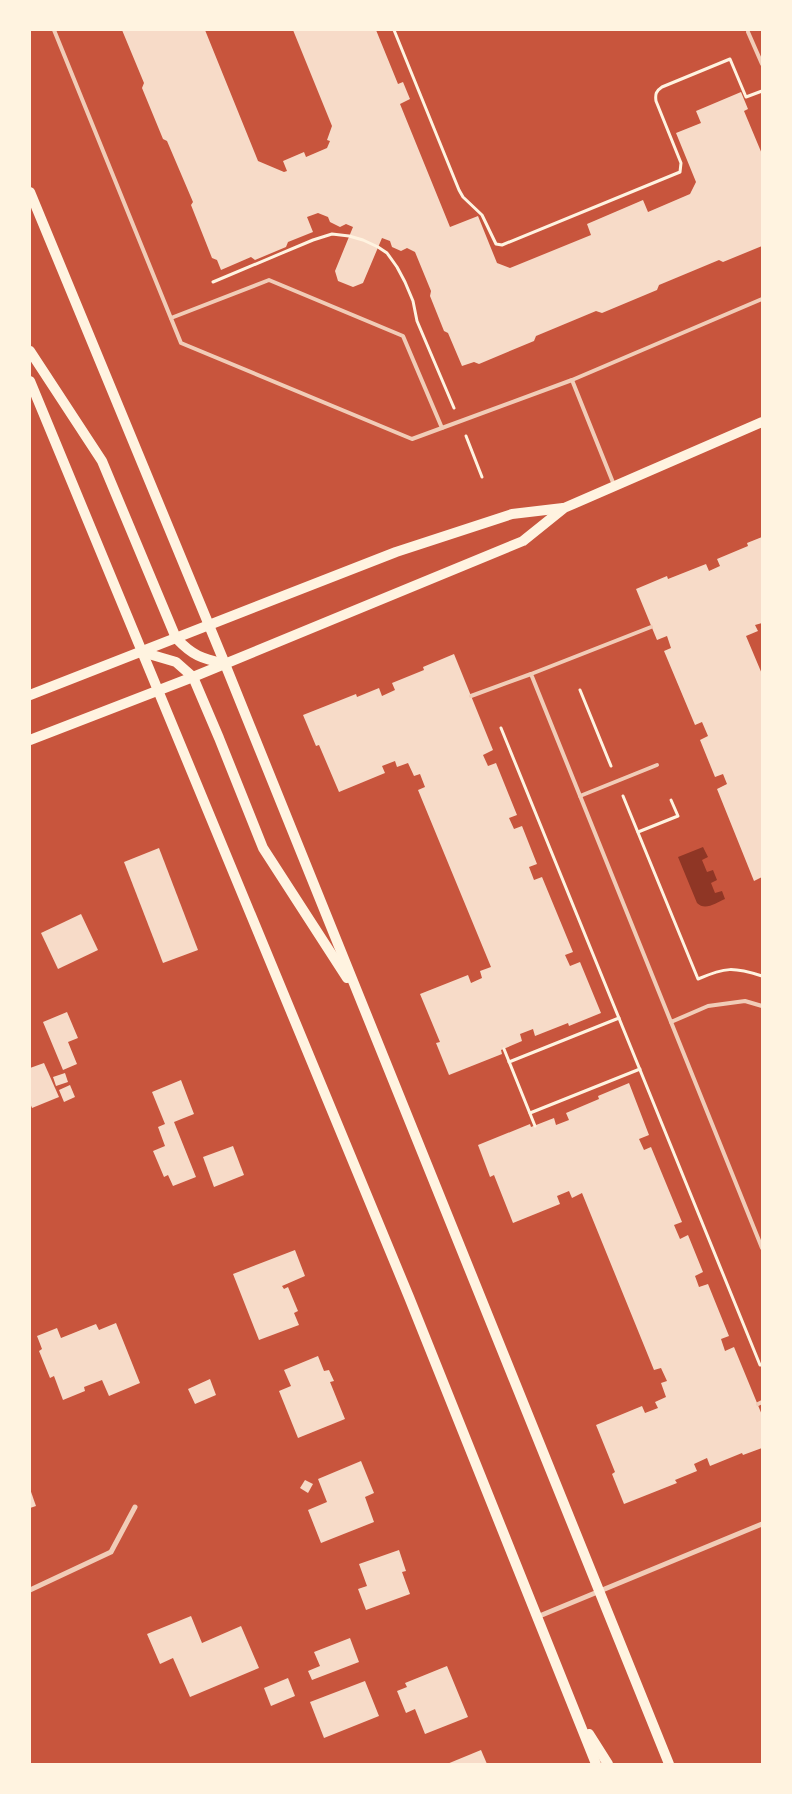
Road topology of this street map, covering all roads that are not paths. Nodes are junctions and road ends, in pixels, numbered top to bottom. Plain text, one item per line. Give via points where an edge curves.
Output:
1 (54, 30) edge
2 (748, 32) dead end
3 (762, 64) edge
4 (30, 192) edge
5 (762, 299) edge
6 (171, 318) junction
7 (30, 351) edge
8 (572, 380) junction
9 (30, 381) edge
10 (762, 422) edge
11 (442, 428) junction
12 (614, 486) junction
13 (564, 508) junction
14 (208, 625) junction
15 (651, 626) dead end
16 (176, 638) junction
17 (141, 651) junction
18 (225, 664) junction
19 (531, 674) junction
20 (193, 677) junction
21 (158, 691) junction
22 (30, 695) edge
23 (471, 696) dead end
24 (30, 740) edge
25 (657, 765) dead end
26 (580, 796) junction
27 (361, 1000) junction
28 (762, 1006) edge
29 (670, 1022) junction
30 (762, 1248) edge
31 (135, 1507) dead end
32 (762, 1524) edge
33 (30, 1590) edge
34 (599, 1591) junction
35 (537, 1617) junction
36 (576, 1714) junction
37 (596, 1764) edge
38 (608, 1764) edge
39 (669, 1764) edge

1 - 6 lane
2 - 3 lane
4 - 14 main road
5 - 8 lane
6 - 11 lane via 181,343 403,436 412,439
6 - 11 lane via 269,280 403,336
7 - 16 main road via 102,461
8 - 11 lane
8 - 12 lane
9 - 17 main road
10 - 12 main road
12 - 13 main road
13 - 14 main road via 512,514 396,552
13 - 18 main road via 523,542
14 - 16 main road
14 - 18 main road
15 - 19 lane
16 - 17 main road
16 - 18 main road via 201,658
17 - 20 main road via 176,662
17 - 21 main road
17 - 22 main road
18 - 20 main road
18 - 27 main road
19 - 23 lane
19 - 26 lane
20 - 21 main road
20 - 27 main road via 263,848
21 - 24 main road
21 - 35 main road via 413,1306
25 - 26 lane
26 - 29 lane
27 - 34 main road
28 - 29 lane via 745,1000 708,1006
29 - 30 lane
31 - 33 street via 111,1552
32 - 34 street
34 - 35 street
34 - 39 main road
35 - 36 main road
36 - 37 main road
36 - 38 main road

